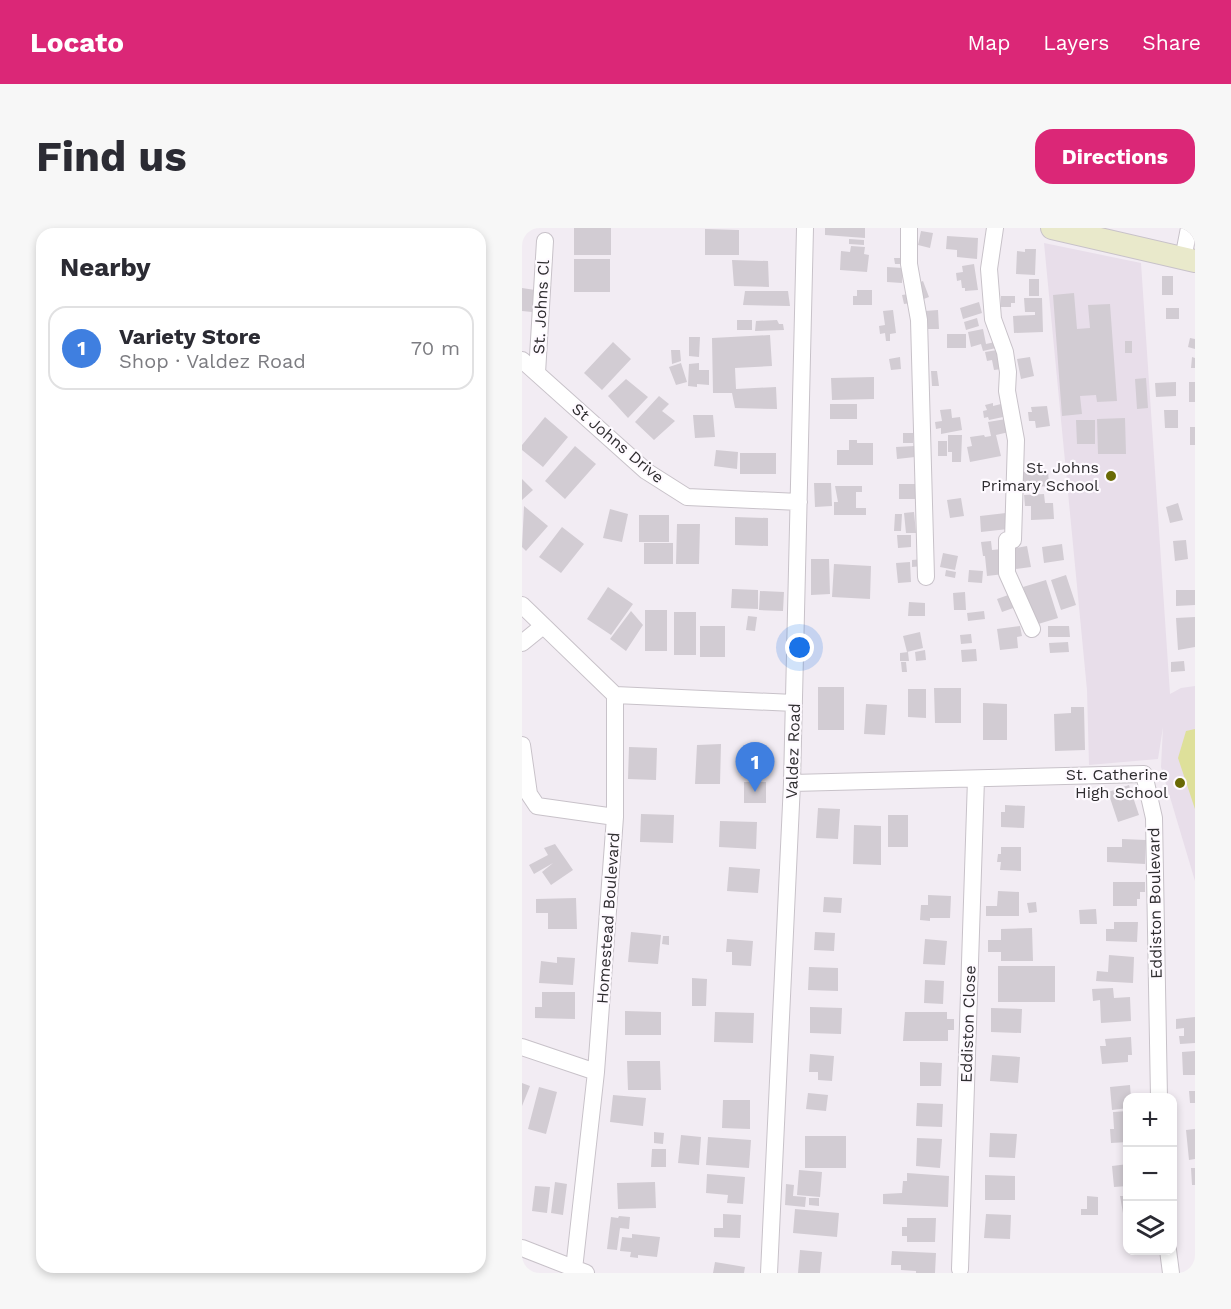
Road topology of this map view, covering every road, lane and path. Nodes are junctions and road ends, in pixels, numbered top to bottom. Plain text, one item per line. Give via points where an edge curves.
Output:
1 (805, 228) edge
2 (909, 228) edge
3 (995, 228) edge
4 (1052, 228) edge
5 (1189, 228) edge
6 (1099, 234) edge
7 (545, 241) dead end
8 (1189, 260) edge
9 (522, 360) edge
10 (537, 373) junction
11 (799, 502) junction
12 (926, 577) dead end
13 (522, 605) edge
14 (543, 626) junction
15 (1032, 629) dead end
16 (522, 643) edge
17 (615, 695) junction
18 (794, 703) junction
19 (522, 745) edge
20 (976, 779) junction
21 (792, 783) junction
22 (615, 817) junction
23 (522, 1047) edge
24 (596, 1072) junction
25 (1159, 1093) edge
26 (522, 1248) edge
27 (1169, 1255) edge
28 (960, 1269) dead end
29 (580, 1271) edge
30 (769, 1273) edge
31 (1171, 1273) edge

1 - 11 street, Valdez Road
2 - 12 street via 909,264 919,320
3 - 15 street via 989,270 993,319 1005,352 1016,440 1013,540 1007,540 1007,573
4 - 6 main road
5 - 8 street
6 - 8 main road
7 - 10 street, St. Johns Cl
9 - 10 street, St Johns Drive
10 - 11 street, St Johns Drive via 646,471 687,497
11 - 18 street, Valdez Road
13 - 14 street
14 - 16 street
14 - 17 street
17 - 18 street
17 - 22 street, Homestead Boulevard
18 - 21 street, Valdez Road
19 - 22 street via 529,794 537,806
20 - 21 street, Eddiston Boulevard
20 - 25 street, Eddiston Boulevard via 1144,774 1154,818
20 - 28 street, Eddiston Close
21 - 30 street, Valdez Road
22 - 24 street, Homestead Boulevard
23 - 24 street
24 - 29 street, Homestead Boulevard
26 - 29 street
27 - 31 street

